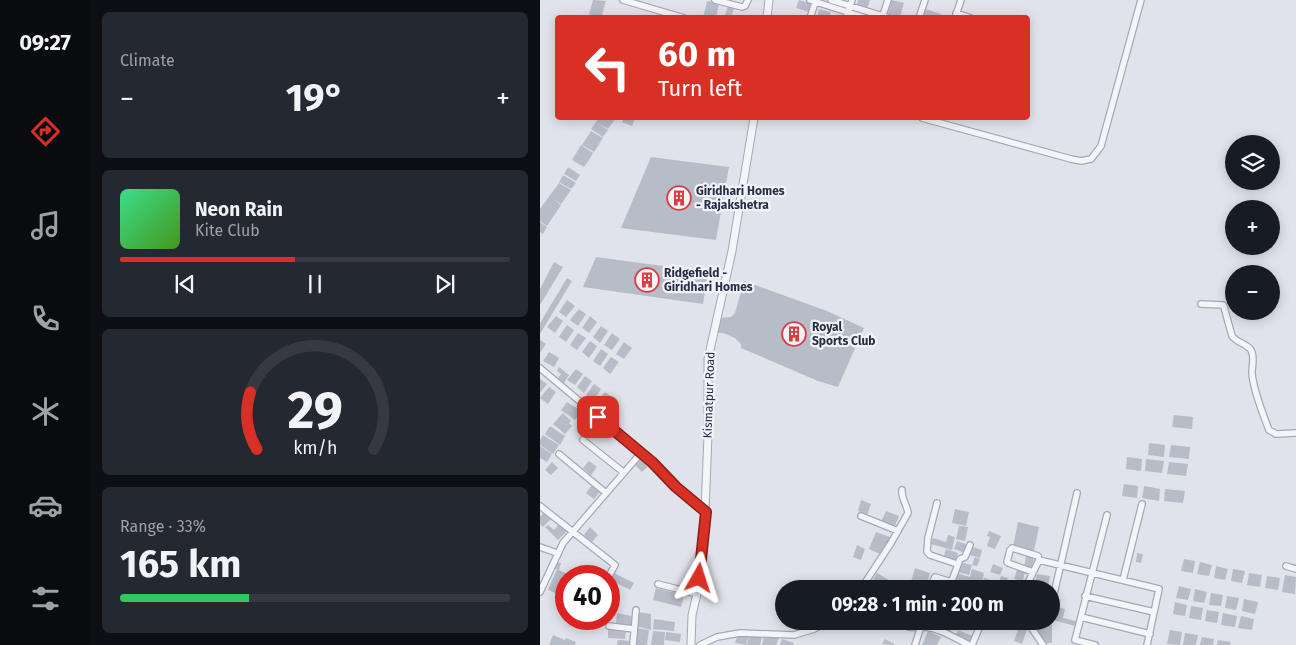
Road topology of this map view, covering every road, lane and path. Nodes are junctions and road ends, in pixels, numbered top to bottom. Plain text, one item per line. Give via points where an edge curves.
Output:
1 (623, 0) edge
2 (715, 0) edge
3 (748, 0) edge
4 (769, 0) edge
5 (814, 0) edge
6 (831, 0) edge
7 (888, 0) edge
8 (924, 0) edge
9 (961, 0) edge
10 (1141, 0) edge
11 (849, 9) edge
12 (674, 15) edge
13 (767, 15) edge
14 (811, 15) edge
15 (860, 15) edge
16 (876, 15) edge
17 (885, 15) edge
18 (920, 15) edge
19 (955, 15) edge
20 (754, 120) edge
21 (929, 120) edge
22 (1201, 304) dead end
23 (540, 368) edge
24 (1296, 433) edge
25 (583, 440) dead end
26 (641, 453) junction
27 (559, 454) dead end
28 (623, 472) junction
29 (902, 490) dead end
30 (606, 493) junction
31 (1077, 493) dead end
32 (937, 502) dead end
33 (1142, 504) dead end
34 (540, 506) edge
35 (706, 512) junction
36 (1107, 514) dead end
37 (861, 516) dead end
38 (572, 531) junction
39 (898, 531) junction
40 (970, 545) dead end
41 (540, 546) edge
42 (557, 553) junction
43 (1039, 560) junction
44 (957, 564) junction
45 (1062, 564) junction
46 (615, 565) edge
47 (1286, 566) dead end
48 (1296, 569) edge
49 (1033, 572) junction
50 (1091, 573) junction
51 (542, 579) edge
52 (867, 580) edge
53 (952, 580) edge
54 (1029, 580) edge
55 (1058, 580) edge
56 (1124, 580) junction
57 (658, 584) dead end
58 (540, 592) edge
59 (697, 594) junction
60 (1086, 596) junction
61 (636, 610) dead end
62 (1154, 612) junction
63 (1081, 617) junction
64 (620, 628) edge
65 (634, 630) junction
66 (811, 630) edge
67 (920, 630) edge
68 (935, 630) edge
69 (978, 630) edge
70 (1033, 630) edge
71 (1150, 634) junction
72 (633, 645) edge
73 (692, 645) edge
74 (700, 645) edge
75 (915, 645) edge
76 (970, 645) edge
77 (1043, 645) edge
78 (1095, 645) edge
79 (1147, 645) edge

1 - 12 street
2 - 3 street via 742,7
4 - 13 street
5 - 11 street
5 - 14 street
6 - 11 street
7 - 17 street
8 - 18 street
9 - 19 street
10 - 21 street via 1101,146 1091,159 1071,160
11 - 15 street
11 - 16 street
20 - 35 street, Kismatpur Road via 732,251 708,359
22 - 24 street via 1223,305 1234,340 1252,352 1252,378 1269,430 1276,434
23 - 26 street
25 - 28 street
26 - 28 street
26 - 35 street
27 - 30 street
28 - 30 street
29 - 39 street via 901,498 908,513
30 - 38 street
31 - 45 street
32 - 44 street via 927,552
33 - 56 street
34 - 38 street
35 - 59 street, Kismatpur Road
36 - 50 street
37 - 39 street
38 - 42 street
38 - 46 street
39 - 52 street
40 - 44 street via 965,557
41 - 42 street
42 - 51 street
43 - 45 street
43 - 49 street
43 - 49 street via 1038,556 1010,550 1008,563
44 - 53 street
45 - 50 street
45 - 55 street
47 - 48 street
49 - 54 street
50 - 56 street
50 - 60 street
51 - 58 street
56 - 62 street via 1160,589
57 - 59 street
59 - 73 street, Kismatpur Road via 692,615
60 - 62 street
60 - 63 street
61 - 65 street
62 - 71 street
63 - 71 street
63 - 78 street via 1075,640
64 - 65 street
65 - 72 street
66 - 74 street via 794,635 740,633 717,637
67 - 75 street
68 - 76 street
69 - 76 street
70 - 77 street
71 - 79 street

